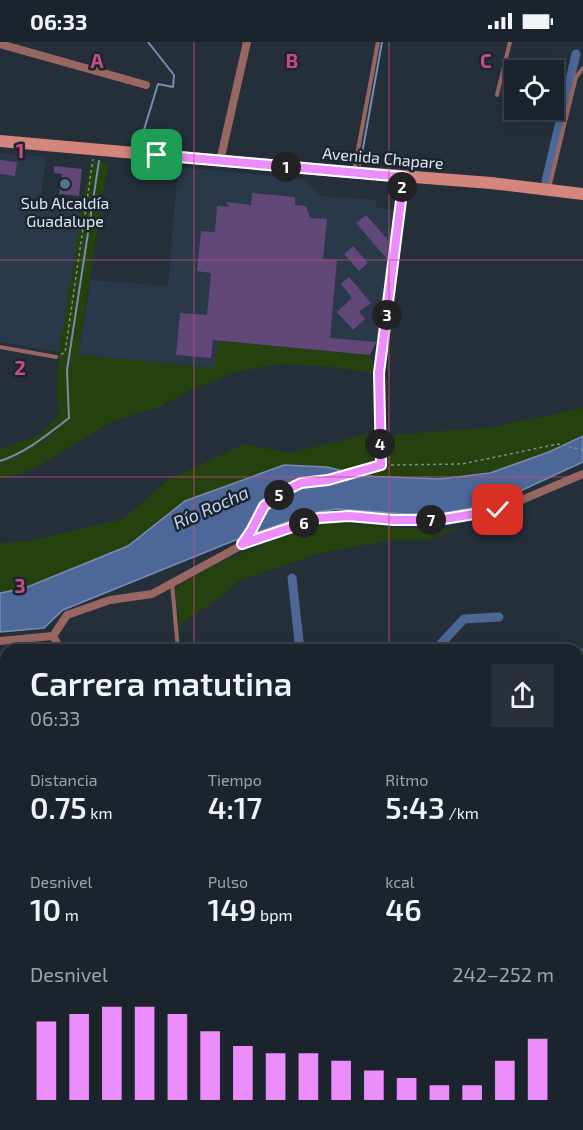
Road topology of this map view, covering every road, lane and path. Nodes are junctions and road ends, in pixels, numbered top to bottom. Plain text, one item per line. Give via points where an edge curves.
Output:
1 (247, 42) edge
2 (378, 42) edge
3 (510, 42) edge
4 (0, 44) edge
5 (583, 68) edge
6 (146, 85) dead end
7 (497, 95) dead end
8 (0, 141) edge
9 (94, 150) junction
10 (220, 161) junction
11 (354, 172) junction
12 (404, 177) junction
13 (549, 191) junction
14 (583, 194) edge
15 (0, 347) edge
16 (56, 357) joint
17 (583, 450) edge
18 (381, 465) junction
19 (583, 474) edge
20 (242, 544) junction
21 (172, 583) junction
22 (53, 636) junction
23 (0, 642) edge
24 (58, 644) edge
25 (177, 644) edge

1 - 10 street
2 - 11 lane
3 - 7 lane
4 - 6 street
5 - 13 lane via 576,77
8 - 9 main road, Avenida Chapare
9 - 10 main road, Avenida Chapare
9 - 16 path via 64,353
10 - 11 main road, Avenida Chapare
11 - 12 main road, Avenida Chapare
12 - 13 main road, Avenida Chapare
12 - 18 street via 379,373
13 - 14 main road, Avenida Chapare
15 - 16 lane
17 - 18 path via 558,444 462,464
18 - 20 path via 301,483 285,491 264,506
19 - 20 street via 498,510 438,520 319,518
20 - 21 street
21 - 22 street via 152,594 110,600 67,615
21 - 25 lane
22 - 23 street
22 - 24 street

